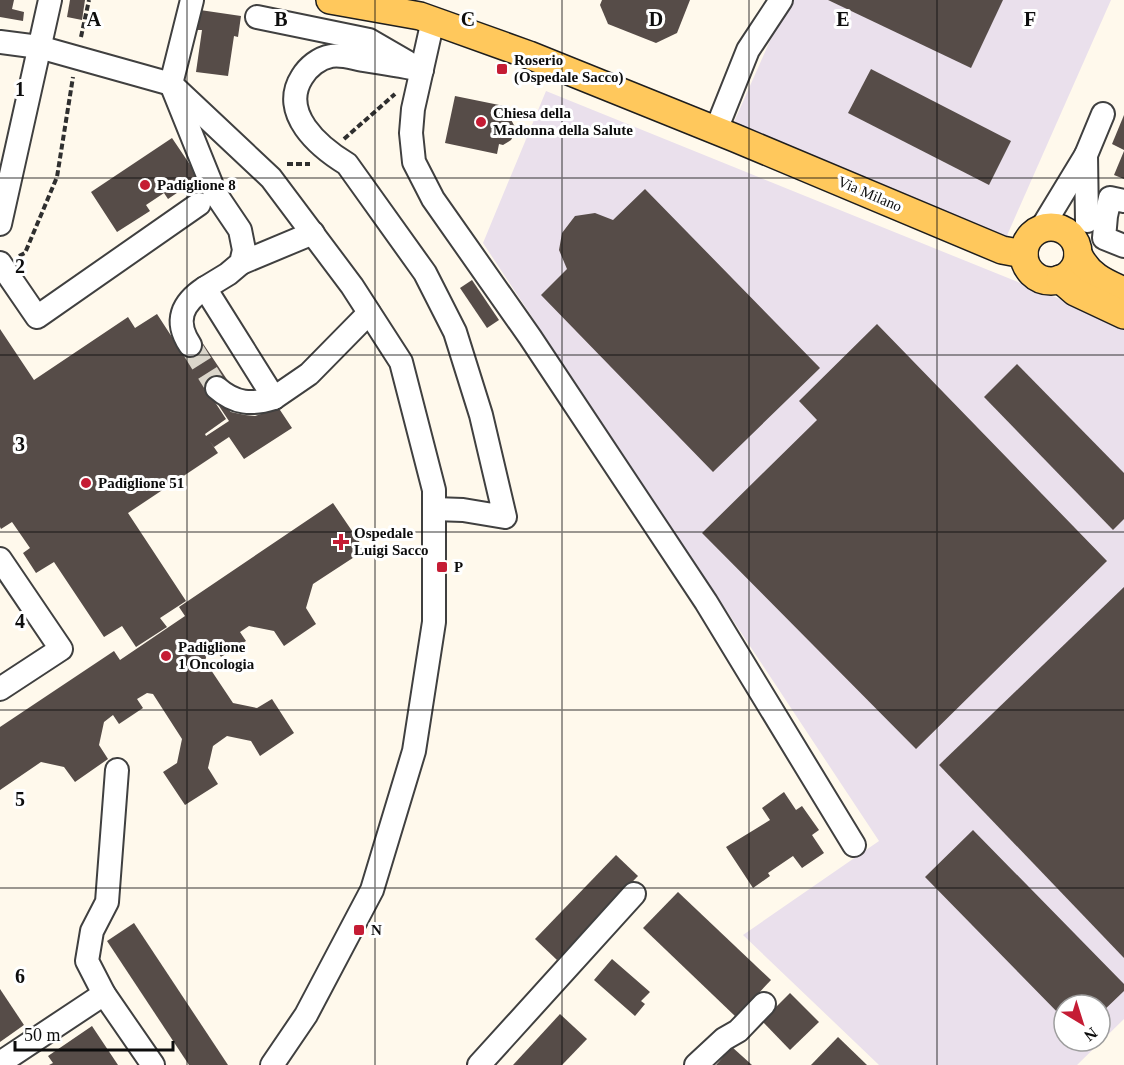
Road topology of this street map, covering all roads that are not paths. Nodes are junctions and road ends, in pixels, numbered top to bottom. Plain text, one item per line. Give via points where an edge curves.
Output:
1 (50, 0) edge
2 (192, 0) edge
3 (330, 0) edge
4 (398, 0) edge
5 (781, 0) edge
6 (258, 17) dead end
7 (426, 18) junction
8 (0, 42) edge
9 (39, 47) junction
10 (422, 70) junction
11 (171, 84) junction
12 (1103, 114) dead end
13 (716, 130) junction
14 (1086, 155) junction
15 (1117, 200) edge
16 (199, 204) dead end
17 (1087, 221) junction
18 (0, 224) edge
19 (1041, 229) junction
20 (313, 233) junction
21 (1124, 246) edge
22 (1077, 250) junction
23 (1024, 254) junction
24 (241, 263) junction
25 (1, 264) edge
26 (1060, 279) junction
27 (205, 288) junction
28 (1124, 291) edge
29 (369, 313) junction
30 (1124, 315) edge
31 (190, 345) tunnel mouth
32 (217, 388) tunnel mouth
33 (274, 398) junction
34 (434, 508) junction
35 (0, 559) edge
36 (4, 678) edge
37 (117, 770) dead end
38 (855, 845) dead end
39 (634, 894) dead end
40 (104, 994) junction
41 (764, 1004) dead end
42 (0, 1064) edge
43 (153, 1065) edge
44 (272, 1065) edge
45 (479, 1065) edge
46 (696, 1065) edge

1 - 9 street
2 - 11 street
3 - 7 main road
4 - 7 main road
5 - 13 street via 748,50
6 - 10 street via 369,40
7 - 10 street
7 - 13 main road, Via Milano
8 - 9 street
9 - 11 street
9 - 18 street
10 - 34 street via 344,55 329,56 306,71 295,97 301,121 329,153 347,164 425,273 455,332 481,415 505,517
10 - 38 street via 411,133 414,162 433,199 706,602
11 - 20 street via 271,178
11 - 24 street via 215,193 240,230 244,250
12 - 14 street
13 - 23 main road, Via Milano via 1002,250
14 - 17 street
14 - 19 street
15 - 17 street
15 - 21 street via 1106,216 1104,238
16 - 25 street via 37,317
17 - 22 street
19 - 22 main road via 1058,228 1072,238
19 - 23 main road via 1031,236
20 - 24 street
20 - 29 street
22 - 26 main road via 1073,269
22 - 28 main road via 1090,273
23 - 26 main road via 1027,266 1036,276
24 - 27 street
26 - 30 main road via 1075,292
27 - 31 street via 186,304 182,316 183,334
27 - 33 street
29 - 33 street via 309,374
29 - 34 street via 400,362 434,490
32 - 33 street via 243,403
34 - 44 street via 434,622 414,751 372,890 306,1016
35 - 36 street via 61,649
37 - 40 street via 107,902 92,930 87,961
39 - 45 street
40 - 42 street
40 - 43 street
41 - 46 street

